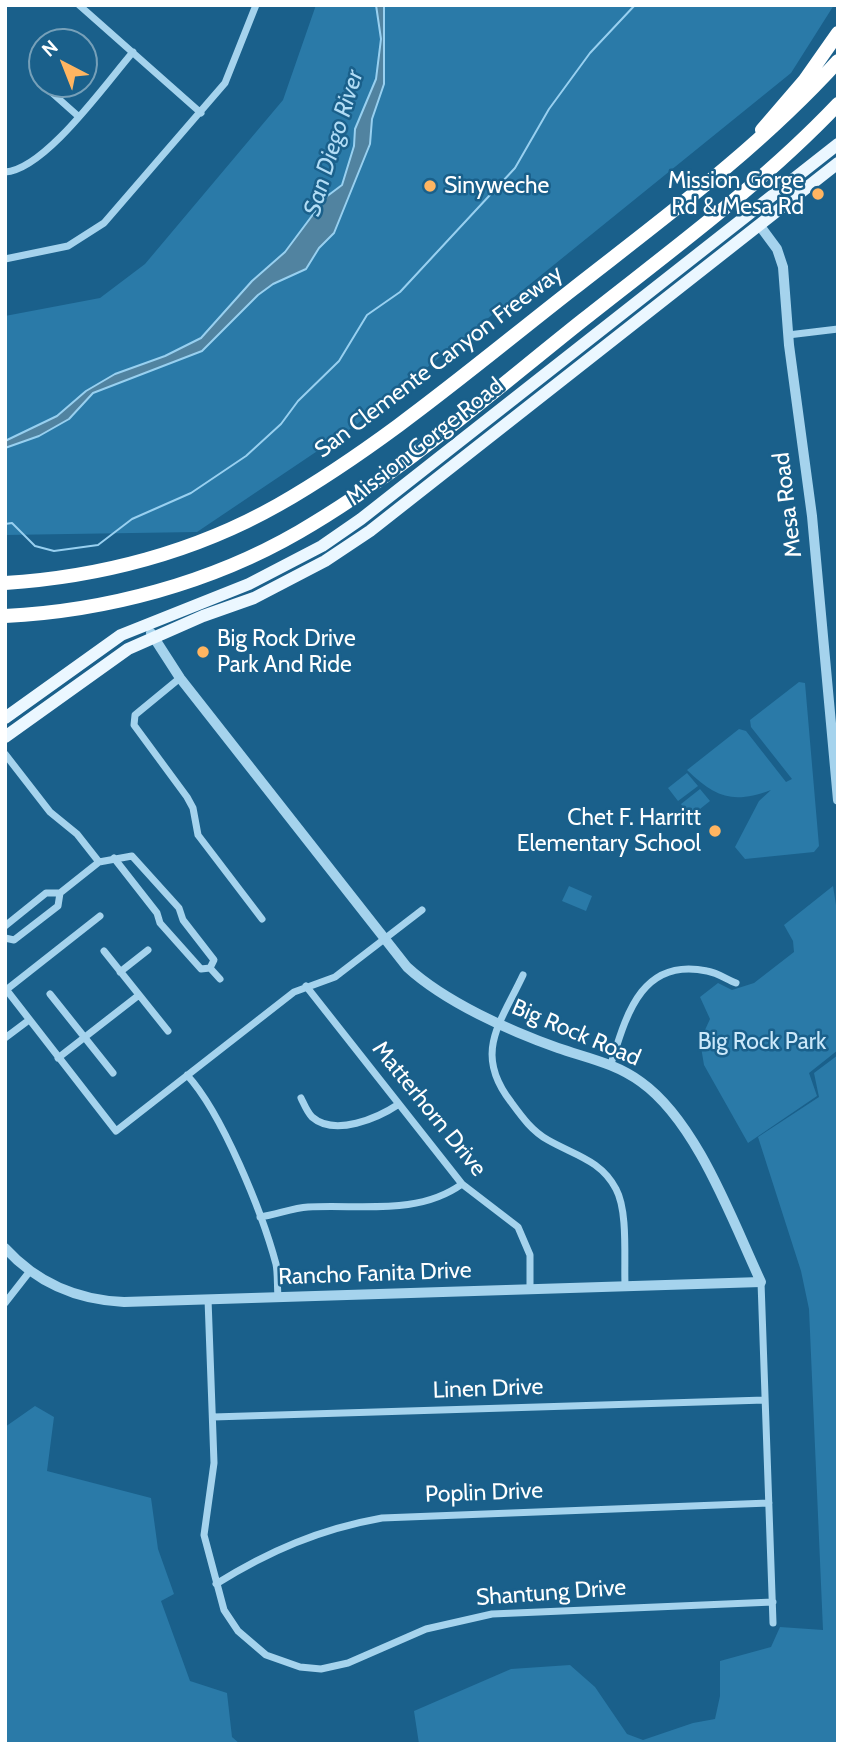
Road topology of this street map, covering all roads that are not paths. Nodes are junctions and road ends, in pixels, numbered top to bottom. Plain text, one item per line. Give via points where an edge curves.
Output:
1 (79, 5) edge
2 (256, 5) edge
3 (838, 33) edge
4 (133, 52) junction
5 (838, 61) edge
6 (56, 98) edge
7 (838, 104) edge
8 (201, 113) junction
9 (78, 116) junction
10 (838, 117) edge
11 (808, 134) junction
12 (755, 144) junction
13 (838, 144) edge
14 (838, 163) edge
15 (5, 172) edge
16 (750, 214) junction
17 (760, 226) junction
18 (5, 259) edge
19 (838, 330) edge
20 (788, 335) junction
21 (5, 583) edge
22 (5, 616) edge
23 (147, 624) junction
24 (153, 637) junction
25 (180, 678) junction
26 (5, 718) edge
27 (5, 737) edge
28 (5, 754) edge
29 (838, 800) edge
30 (117, 858) junction
31 (99, 862) junction
32 (60, 893) junction
33 (422, 910) dead end
34 (100, 916) dead end
35 (182, 917) junction
36 (262, 919) dead end
37 (5, 926) edge
38 (169, 929) junction
39 (5, 938) edge
40 (384, 940) junction
41 (148, 950) dead end
42 (104, 951) dead end
43 (210, 968) junction
44 (120, 972) junction
45 (523, 975) dead end
46 (220, 979) dead end
47 (736, 983) dead end
48 (306, 986) junction
49 (6, 989) edge
50 (50, 994) dead end
51 (139, 995) junction
52 (29, 1020) junction
53 (501, 1022) junction
54 (168, 1031) dead end
55 (85, 1037) junction
56 (5, 1038) edge
57 (58, 1058) junction
58 (611, 1064) junction
59 (113, 1073) dead end
60 (187, 1075) junction
61 (301, 1098) dead end
62 (399, 1104) junction
63 (462, 1184) junction
64 (260, 1217) junction
65 (5, 1248) edge
66 (30, 1271) junction
67 (761, 1282) junction
68 (625, 1284) junction
69 (530, 1289) junction
70 (278, 1296) junction
71 (208, 1299) junction
72 (5, 1303) edge
73 (765, 1400) junction
74 (213, 1417) junction
75 (769, 1503) junction
76 (216, 1584) junction
77 (773, 1602) junction
78 (773, 1623) dead end

1 - 4 street
2 - 8 street via 229,77
3 - 12 highway via 805,80 766,122
4 - 8 street
4 - 9 street
5 - 12 highway, San Clemente Canyon Freeway
6 - 9 street
7 - 11 highway
8 - 18 street via 92,233 59,249
9 - 15 street via 40,158
10 - 11 highway
11 - 22 highway via 707,221 402,463 318,520 243,560 164,588 73,610
12 - 21 highway, San Clemente Canyon Freeway via 343,465 277,506 227,530 130,564
13 - 16 main road, Mission Gorge Road
14 - 17 main road, Mission Gorge Road
16 - 17 main road, Mesa Road
16 - 23 main road, Mission Gorge Road via 322,546 249,584
17 - 20 street, Mesa Road via 780,257
17 - 24 main road, Mission Gorge Road via 370,531 254,598
19 - 20 street
20 - 29 street, Mesa Road via 812,516
23 - 24 street, Big Rock Road
23 - 26 main road, Mission Gorge Road via 91,654
24 - 25 street, Big Rock Road
24 - 27 main road, Mission Gorge Road via 99,668
25 - 36 street via 135,715 134,725 187,797 198,835
25 - 40 street, Big Rock Road
28 - 31 street via 50,812 77,834
30 - 31 street
30 - 35 street via 132,856
30 - 38 street via 160,923
31 - 32 street
32 - 37 street via 46,893
32 - 39 street via 58,906 15,940
33 - 40 street
34 - 49 street
35 - 38 street
35 - 43 street via 214,960
38 - 43 street via 201,969
40 - 48 street via 335,977
40 - 53 street, Big Rock Road via 423,981
41 - 44 street
42 - 44 street
43 - 46 street
44 - 51 street
45 - 53 street
47 - 58 street via 692,969 652,981 631,1006
48 - 60 street
48 - 62 street, Matterhorn Drive
49 - 52 street
50 - 55 street
51 - 54 street
51 - 55 street
52 - 56 street
52 - 57 street
53 - 58 street, Big Rock Road via 556,1047
53 - 68 street via 491,1053 496,1082 530,1128 593,1162 618,1193
55 - 57 street
55 - 59 street
57 - 60 street via 116,1131
58 - 67 street, Big Rock Road via 649,1088 682,1124
60 - 64 street via 212,1107
61 - 62 street via 319,1122 349,1125 380,1117
62 - 63 street, Matterhorn Drive
63 - 64 street via 445,1196 415,1205 304,1207
63 - 69 street, Matterhorn Drive via 510,1218 524,1236 530,1255
64 - 70 street via 276,1266
65 - 66 street, Rancho Fanita Drive
66 - 71 street, Rancho Fanita Drive via 66,1291 101,1300
66 - 72 street
67 - 68 street, Rancho Fanita Drive
67 - 73 street, Big Rock Road
68 - 69 street, Rancho Fanita Drive
69 - 70 street, Rancho Fanita Drive
70 - 71 street, Rancho Fanita Drive
71 - 74 street, Shantung Drive
73 - 74 street, Linen Drive
73 - 75 street, Big Rock Road
74 - 76 street, Shantung Drive via 214,1463 204,1535
75 - 76 street, Poplin Drive via 382,1518 337,1526 295,1541
75 - 77 street, Big Rock Road
76 - 77 street, Shantung Drive via 228,1618 253,1646 284,1663 321,1668 348,1663 426,1629 492,1614
77 - 78 street, Big Rock Road

